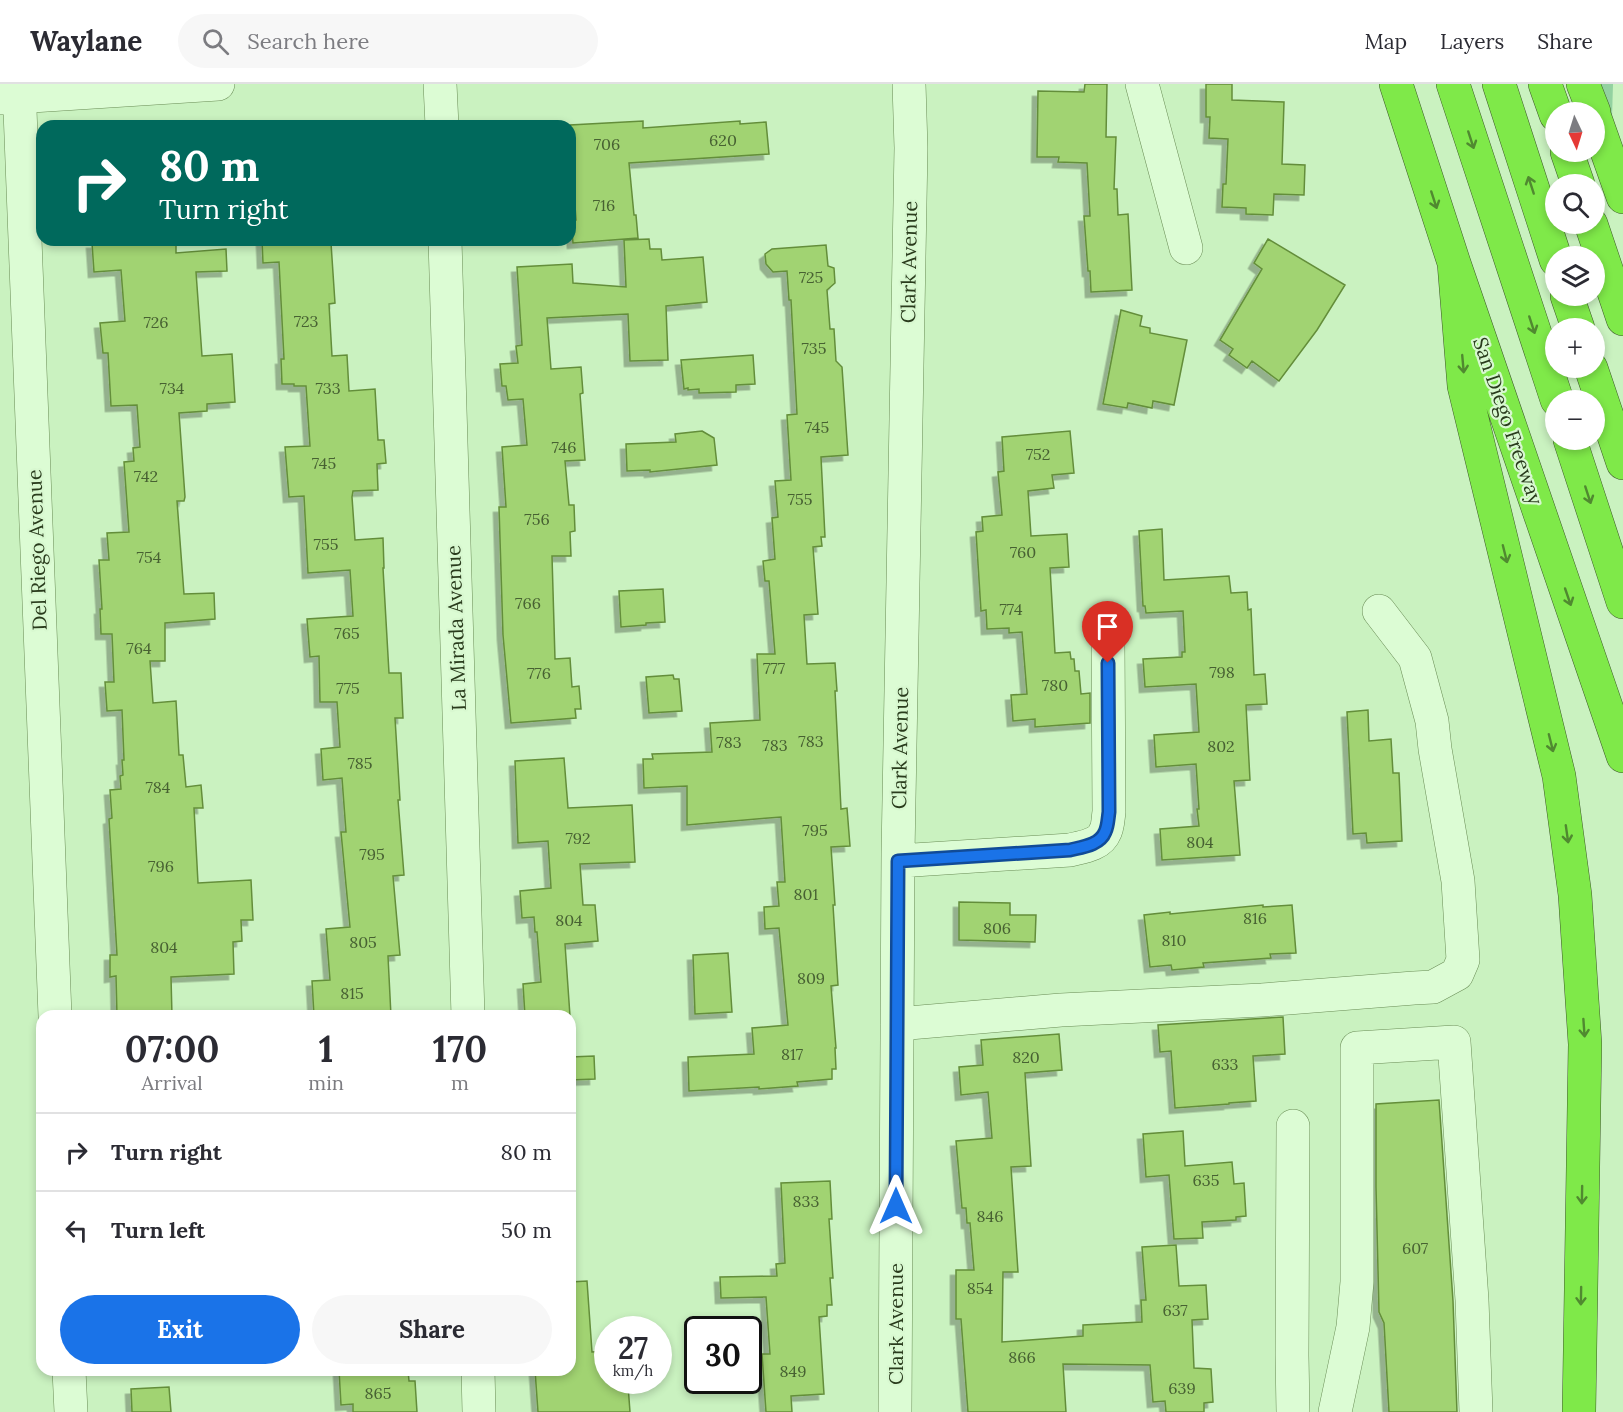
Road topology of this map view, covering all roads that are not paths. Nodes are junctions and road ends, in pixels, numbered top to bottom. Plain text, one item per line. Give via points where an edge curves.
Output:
1 (218, 84) edge
2 (440, 84) edge
3 (909, 84) edge
4 (1142, 84) edge
5 (1396, 84) edge
6 (1453, 84) edge
7 (1499, 84) edge
8 (1545, 84) edge
9 (1583, 84) edge
10 (13, 93) edge
11 (1551, 102) edge
12 (1590, 102) edge
13 (442, 120) edge
14 (1605, 145) edge
15 (1623, 197) edge
16 (1594, 234) edge
17 (445, 246) edge
18 (1551, 246) edge
19 (1186, 248) dead end
20 (1454, 263) junction
21 (1623, 319) edge
22 (1594, 378) edge
23 (1554, 390) edge
24 (1573, 450) edge
25 (1623, 463) edge
26 (1623, 602) edge
27 (1378, 610) dead end
28 (1108, 642) dead end
29 (1623, 756) edge
30 (898, 861) junction
31 (56, 1010) edge
32 (468, 1010) edge
33 (897, 1024) junction
34 (1293, 1126) dead end
35 (69, 1376) edge
36 (478, 1376) edge
37 (71, 1412) edge
38 (479, 1412) edge
39 (895, 1412) edge
40 (1293, 1412) edge
41 (1335, 1412) edge
42 (1476, 1412) edge
43 (1579, 1412) edge

1 - 10 street
2 - 13 street
3 - 30 street, Clark Avenue
4 - 19 street
5 -> 20 highway, San Diego Freeway
6 -> 23 highway
18 -> 7 highway
8 - 11 highway
9 - 12 highway
10 - 31 street, Del Riego Avenue
14 - 15 highway
16 - 21 highway
17 - 32 street, La Mirada Avenue
20 -> 29 highway, San Diego Freeway
20 -> 43 highway via 1464,386 1559,776 1575,895 1585,1044
22 - 25 highway
24 -> 26 highway
27 - 33 street via 1415,658 1432,721 1458,880 1463,960 1457,975 1433,987
28 - 30 street via 1109,812 1101,839 1070,850
30 - 33 street, Clark Avenue
33 - 39 street, Clark Avenue
34 - 40 street
35 - 37 street
36 - 38 street
41 - 42 street via 1353,1327 1357,1282 1357,1048 1454,1042

